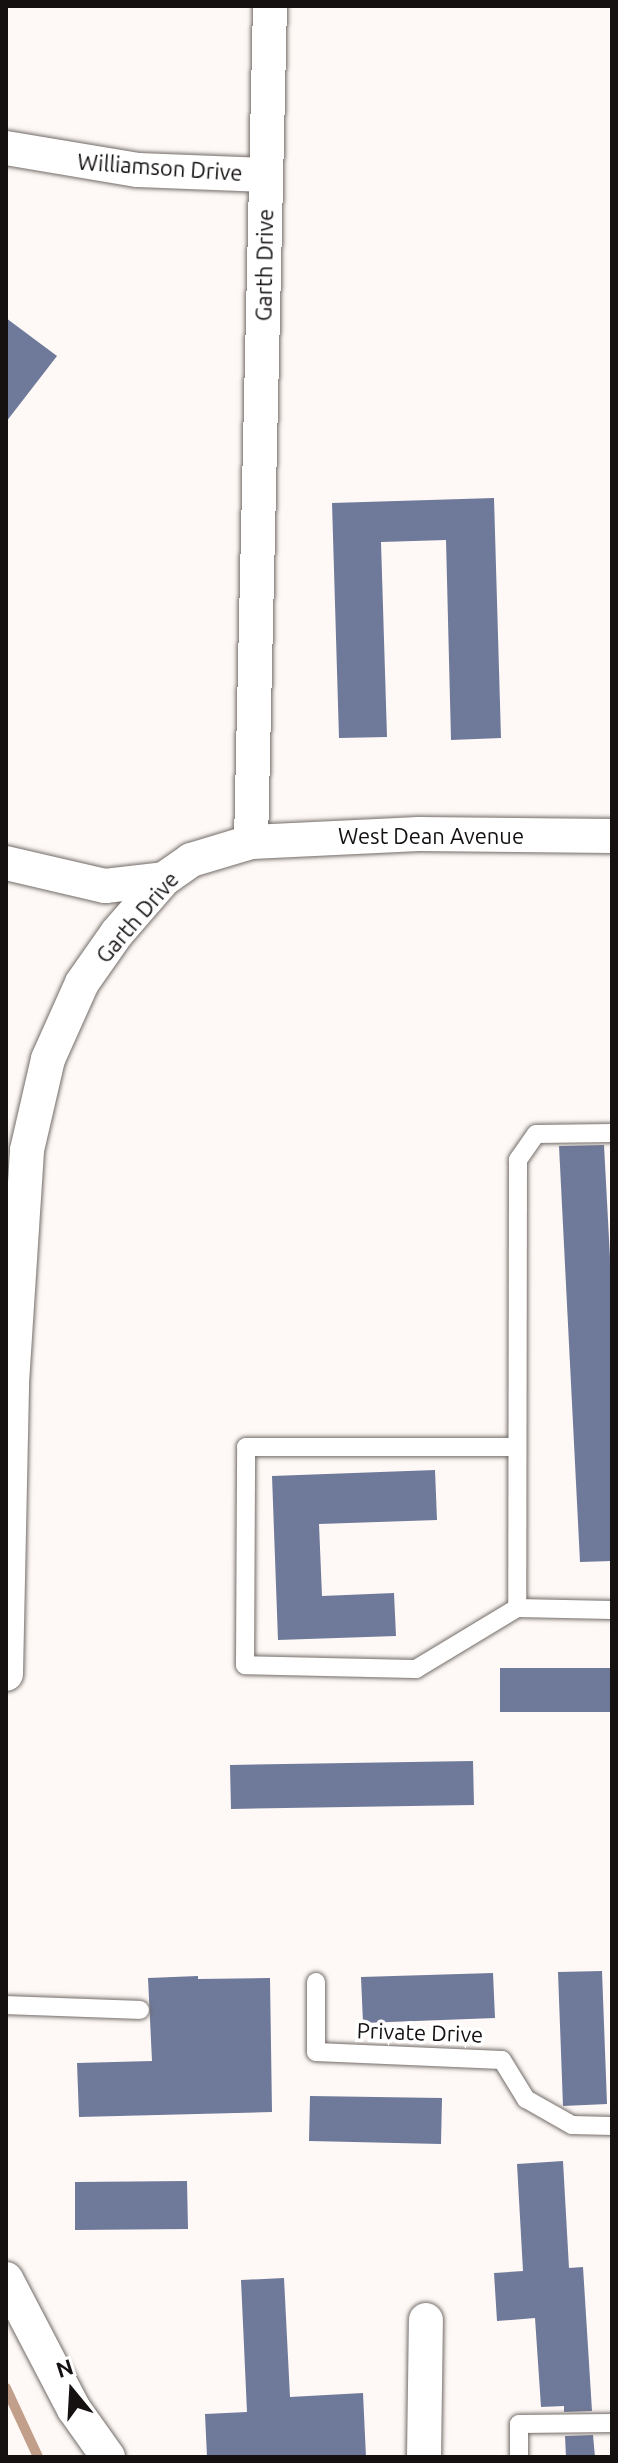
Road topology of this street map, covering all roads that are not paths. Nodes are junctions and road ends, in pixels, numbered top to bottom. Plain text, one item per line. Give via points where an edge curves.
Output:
1 (270, 6) edge
2 (6, 148) edge
3 (266, 175) junction
4 (612, 836) edge
5 (251, 842) junction
6 (6, 863) edge
7 (164, 879) junction
8 (612, 1133) edge
9 (517, 1447) junction
10 (9, 1491) edge
11 (517, 1608) junction
12 (612, 1610) edge
13 (6, 1674) edge
14 (316, 1982) dead end
15 (6, 2005) edge
16 (140, 2010) dead end
17 (612, 2126) edge
18 (6, 2279) edge
19 (426, 2320) dead end
20 (612, 2423) edge
21 (108, 2457) edge
22 (424, 2457) edge
23 (519, 2457) edge

1 - 3 street, Garth Drive
2 - 3 street, Williamson Drive via 138,170
3 - 5 street, Garth Drive
4 - 5 street, West Dean Avenue via 419,834
5 - 7 street, Garth Drive via 191,860
6 - 7 street via 105,886
7 - 10 street, Garth Drive via 82,983 48,1059 27,1150
8 - 9 lane via 536,1134 518,1160
9 - 11 lane
9 - 11 lane via 246,1447 245,1665 416,1669
10 - 13 street, Garth Drive
11 - 12 lane
14 - 17 lane, Private Drive via 316,2052 502,2060 526,2099 572,2125
15 - 16 lane
18 - 21 street via 74,2409
19 - 22 street
20 - 23 lane via 519,2424

